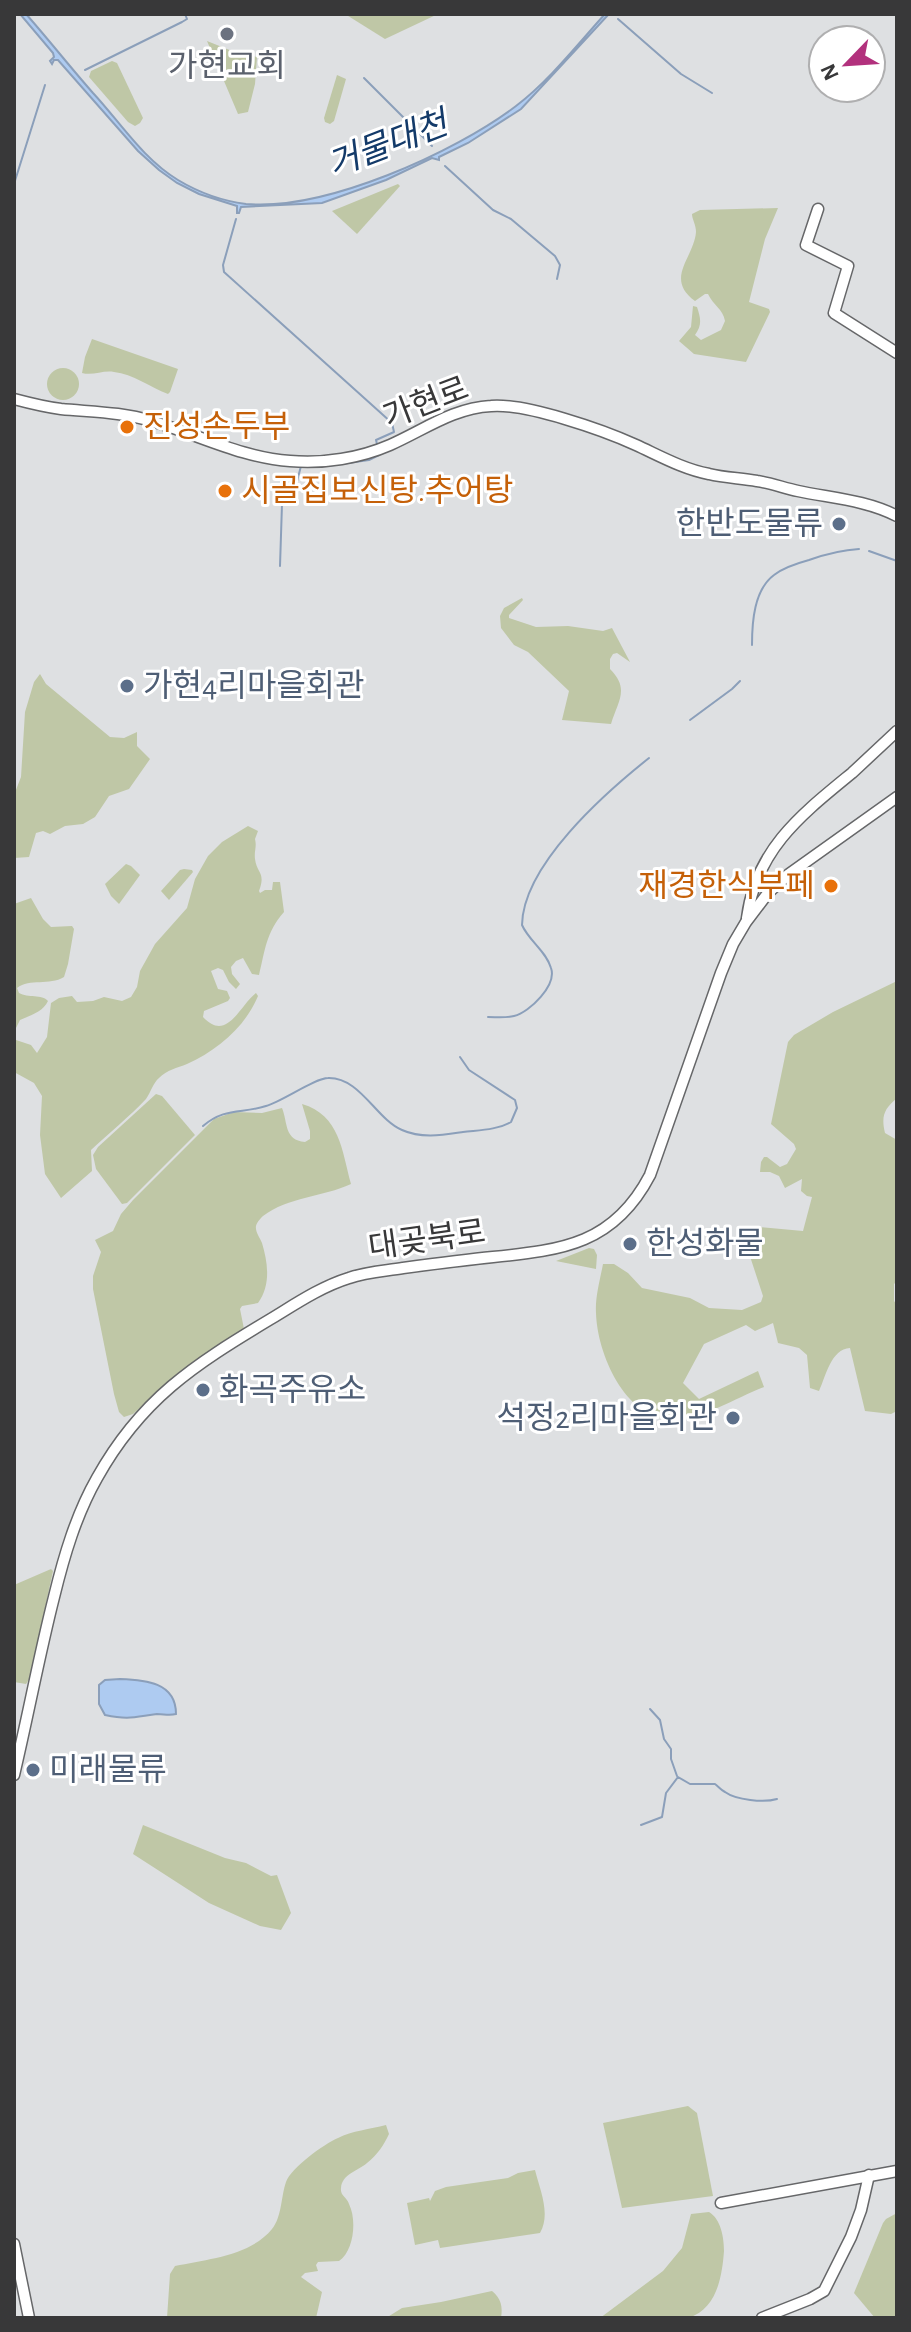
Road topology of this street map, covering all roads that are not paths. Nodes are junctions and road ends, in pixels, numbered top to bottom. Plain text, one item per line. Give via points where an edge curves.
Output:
1 (818, 209) dead end
2 (897, 353) edge
3 (14, 399) edge
4 (897, 516) edge
5 (897, 731) edge
6 (897, 797) edge
7 (746, 922) junction
8 (14, 1775) edge
9 (897, 2171) edge
10 (869, 2175) junction
11 (721, 2203) dead end
12 (15, 2249) edge
13 (29, 2318) edge
14 (762, 2318) edge

1 - 2 street via 806,245 848,266 834,313
3 - 4 street, 가현로 via 150,420 237,450 290,461 354,457 472,408 516,407 614,437 696,471 857,502
5 - 7 street via 778,841 757,878
6 - 7 street, 대곶북로 via 780,881
7 - 8 street, 대곶북로 via 721,973 650,1175 631,1205 605,1228 549,1251 372,1272 332,1284 202,1361 144,1411 97,1476 72,1532
9 - 10 street
10 - 11 street
10 - 14 street via 851,2237 824,2291
12 - 13 street

